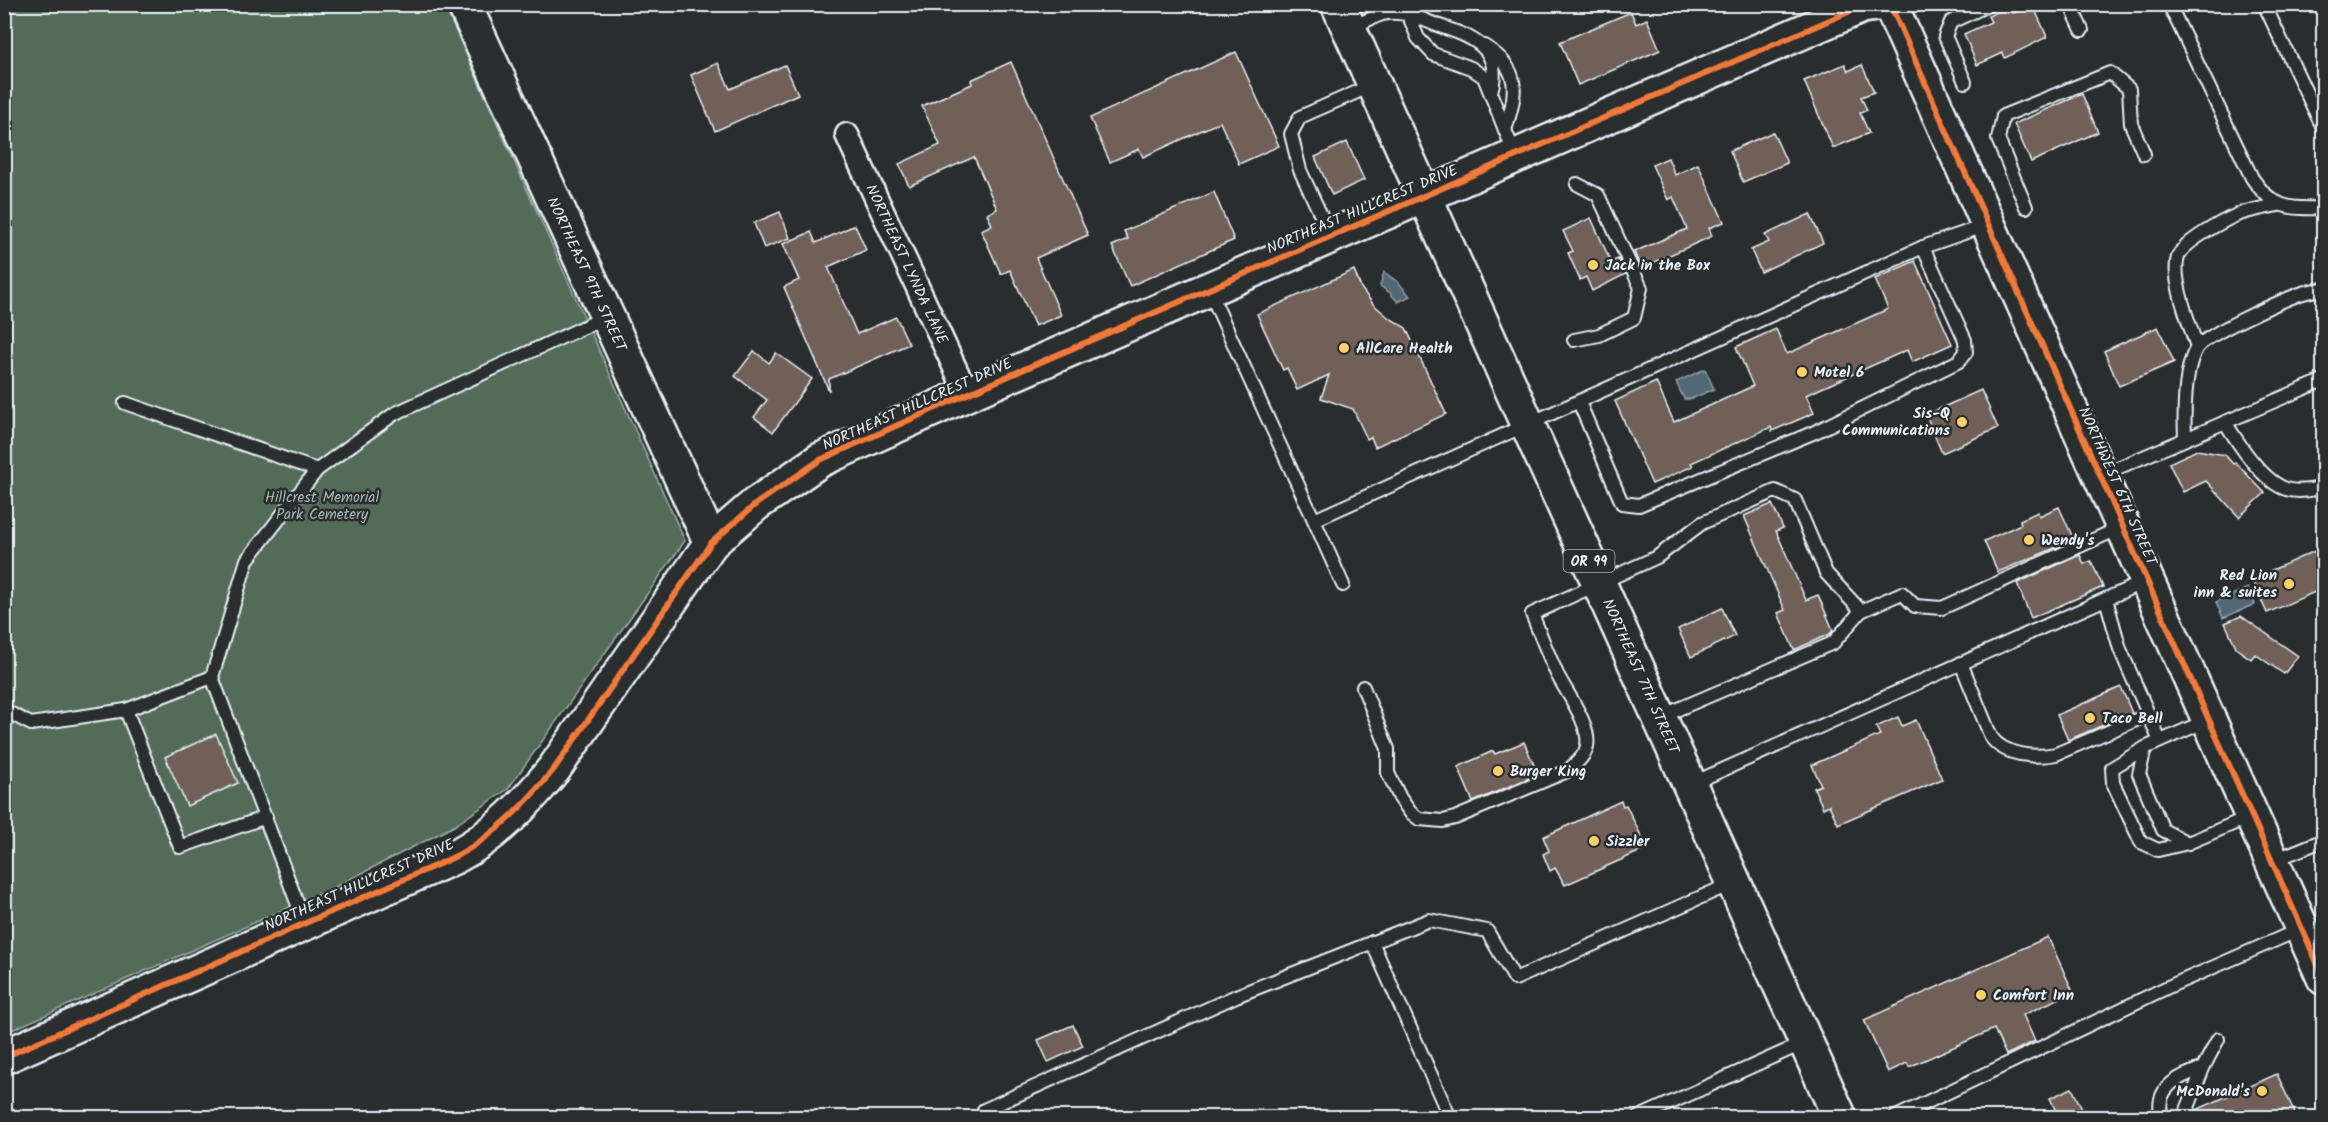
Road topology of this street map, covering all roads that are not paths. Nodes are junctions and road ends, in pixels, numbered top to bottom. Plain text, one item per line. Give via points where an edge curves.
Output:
1 (464, 4) edge
2 (1878, 4) edge
3 (1890, 4) edge
4 (1990, 4) edge
5 (2070, 4) edge
6 (2169, 4) edge
7 (2264, 4) edge
8 (1408, 14) junction
9 (1344, 17) edge
10 (2082, 30) dead end
11 (1482, 44) junction
12 (1965, 82) dead end
13 (1374, 84) junction
14 (1491, 92) junction
15 (2324, 130) edge
16 (847, 135) dead end
17 (1510, 143) junction
18 (2144, 154) dead end
19 (1577, 184) dead end
20 (1424, 195) junction
21 (2278, 205) junction
22 (2026, 207) dead end
23 (2324, 208) edge
24 (1988, 225) junction
25 (1331, 236) junction
26 (1923, 247) junction
27 (1208, 289) junction
28 (2324, 289) edge
29 (606, 317) junction
30 (1574, 340) dead end
31 (2197, 347) junction
32 (2324, 380) edge
33 (967, 394) junction
34 (1579, 402) junction
35 (125, 403) dead end
36 (2225, 422) junction
37 (1527, 424) junction
38 (2185, 439) junction
39 (317, 470) junction
40 (2100, 476) junction
41 (2324, 487) edge
42 (1314, 520) junction
43 (2123, 527) junction
44 (711, 543) junction
45 (2147, 580) junction
46 (1599, 582) junction
47 (1343, 585) dead end
48 (2106, 598) junction
49 (1861, 611) junction
50 (1961, 663) junction
51 (212, 677) junction
52 (1363, 687) dead end
53 (4, 710) edge
54 (126, 710) junction
55 (2148, 715) junction
56 (1659, 717) junction
57 (2209, 720) junction
58 (2160, 741) junction
59 (2145, 748) junction
60 (1690, 784) junction
61 (2252, 816) junction
62 (266, 817) junction
63 (2324, 840) edge
64 (2188, 843) junction
65 (2271, 861) junction
66 (1734, 883) junction
67 (305, 922) junction
68 (1372, 942) junction
69 (2315, 951) edge
70 (2218, 1039) dead end
71 (1806, 1042) junction
72 (4, 1057) edge
73 (2203, 1068) junction
74 (983, 1118) edge
75 (1450, 1118) edge
76 (1637, 1118) edge
77 (1840, 1118) edge
78 (1894, 1118) edge
79 (2162, 1118) edge
80 (2184, 1118) edge

1 - 29 main road, NORTHEAST 9TH STREET
2 - 17 main road, NORTHEAST HILLCREST DRIVE via 1862,6
3 - 24 main road, NORTHWEST 6TH STREET
4 - 12 lane via 1951,22 1945,36
5 - 10 lane
6 - 21 lane via 2252,178
7 - 15 lane
8 - 9 lane
8 - 11 lane
8 - 14 lane via 1418,38 1433,54 1471,68 1484,78
9 - 13 main road, NORTHEAST 7TH STREET / OR 99
11 - 14 lane via 1494,64
11 - 17 lane via 1500,55 1511,70 1514,81
13 - 20 main road, NORTHEAST 7TH STREET / OR 99
13 - 25 lane via 1300,117 1291,134 1300,170
14 - 17 lane
16 - 33 street, NORTHEAST LYNDA LANE
17 - 20 main road, NORTHEAST HILLCREST DRIVE
18 - 22 lane via 2131,124 2130,89 2110,73 2003,116 1998,138
19 - 30 lane via 1598,195 1641,288 1634,318 1599,335
20 - 25 main road, NORTHEAST HILLCREST DRIVE
20 - 37 main road, NORTHEAST 7TH STREET / OR 99
21 - 23 lane via 2293,209
21 - 31 lane via 2237,215 2196,239 2178,258 2179,285
24 - 26 lane
24 - 40 main road, NORTHWEST 6TH STREET
25 - 27 main road, NORTHEAST HILLCREST DRIVE
26 - 34 lane
26 - 34 lane via 1965,340 1966,352 1959,362 1815,432 1639,505 1622,503
27 - 33 main road, NORTHEAST HILLCREST DRIVE
27 - 42 lane
28 - 31 lane via 2298,294
29 - 39 lane via 394,414
29 - 44 main road, NORTHEAST 9TH STREET
31 - 38 lane via 2184,404
32 - 36 lane
33 - 44 main road, NORTHEAST HILLCREST DRIVE via 820,460 756,504
34 - 37 lane
35 - 39 lane
36 - 38 lane
36 - 41 lane via 2269,480 2296,491
37 - 42 lane
37 - 46 main road, NORTHEAST 7TH STREET / OR 99
38 - 40 lane
39 - 51 lane via 247,560
40 - 43 main road, NORTHWEST 6TH STREET
42 - 47 lane
43 - 45 main road, NORTHWEST 6TH STREET
43 - 49 lane via 1942,608 1915,606 1902,593
44 - 67 main road, NORTHEAST HILLCREST DRIVE via 554,769 508,819 460,854
45 - 48 lane
45 - 57 main road, NORTHWEST 6TH STREET
46 - 49 lane via 1657,557 1702,523 1775,491 1795,500 1826,573
46 - 52 lane via 1532,614 1587,736 1580,760 1567,771 1455,818 1419,819 1400,798 1388,773 1388,749
46 - 56 main road, NORTHEAST 7TH STREET / OR 99
48 - 50 lane
48 - 55 lane via 2120,649
49 - 56 lane via 1833,643
50 - 55 lane via 1994,741 2012,751 2044,756 2069,750
50 - 60 lane
51 - 54 lane
51 - 62 lane
53 - 54 lane via 31,724
54 - 62 lane via 180,847
55 - 58 lane
56 - 60 main road, NORTHEAST 7TH STREET / OR 99
57 - 58 lane
57 - 61 main road, NORTHWEST 6TH STREET
58 - 59 lane
59 - 64 lane via 2139,774 2163,830
59 - 64 lane via 2112,768 2113,783 2141,842 2158,850
60 - 66 main road, NORTHEAST 7TH STREET / OR 99
61 - 64 lane
61 - 65 main road, NORTHWEST 6TH STREET
62 - 67 lane
63 - 65 lane
65 - 69 main road, NORTHWEST 6TH STREET
66 - 68 lane via 1515,979 1487,931 1429,920
66 - 71 main road, NORTHEAST 7TH STREET / OR 99
67 - 72 main road, NORTHEAST HILLCREST DRIVE
68 - 74 lane via 1215,1006 984,1110
68 - 75 lane
69 - 78 lane via 2168,987
70 - 73 lane
71 - 76 lane
71 - 77 main road, NORTHEAST 7TH STREET / OR 99
73 - 79 lane via 2163,1091
73 - 80 lane

